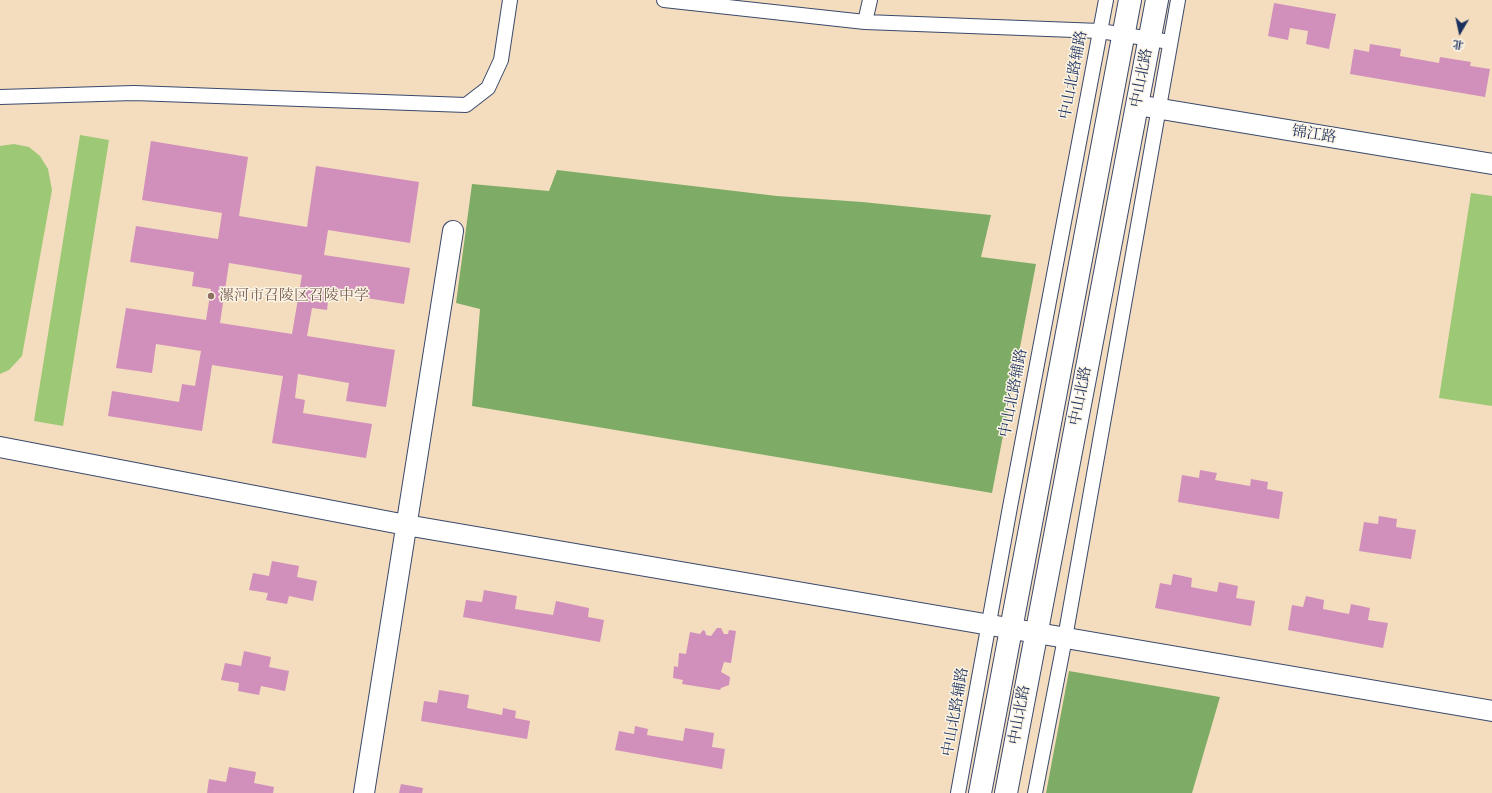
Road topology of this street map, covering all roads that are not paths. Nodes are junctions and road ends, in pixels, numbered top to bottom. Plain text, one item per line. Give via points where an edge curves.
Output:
1 (510, 0) edge
2 (664, 0) edge
3 (870, 0) edge
4 (1106, 0) edge
5 (1130, 0) edge
6 (1157, 0) edge
7 (1178, 0) edge
8 (865, 22) junction
9 (1100, 31) junction
10 (1123, 35) junction
11 (1160, 41) junction
12 (0, 97) edge
13 (1137, 105) junction
14 (1159, 109) junction
15 (1492, 164) edge
16 (453, 231) dead end
17 (0, 447) edge
18 (406, 525) junction
19 (989, 625) junction
20 (1011, 629) junction
21 (1035, 633) junction
22 (1065, 638) junction
23 (1492, 711) edge
24 (364, 793) edge
25 (958, 793) edge
26 (980, 793) edge
27 (1006, 793) edge
28 (1035, 793) edge

1 - 12 street via 501,60 488,88 466,105 134,93
2 - 8 street
3 - 8 street
4 - 9 street, 中山北路辅路
5 - 10 main road, 中山北路
6 - 11 main road, 中山北路
7 - 11 street
8 - 9 street
9 - 10 street
9 - 19 street, 中山北路辅路
10 - 11 street
10 - 20 main road, 中山北路
11 - 13 main road, 中山北路
11 - 14 street
13 - 14 street, 锦江路
13 - 21 main road, 中山北路
14 - 15 street, 锦江路
14 - 22 street
16 - 18 street
17 - 18 street
18 - 19 street
18 - 24 street
19 - 20 street
19 - 25 street, 中山北路辅路
20 - 21 street
20 - 26 main road, 中山北路
21 - 22 street
21 - 27 main road, 中山北路
22 - 23 street
22 - 28 street

